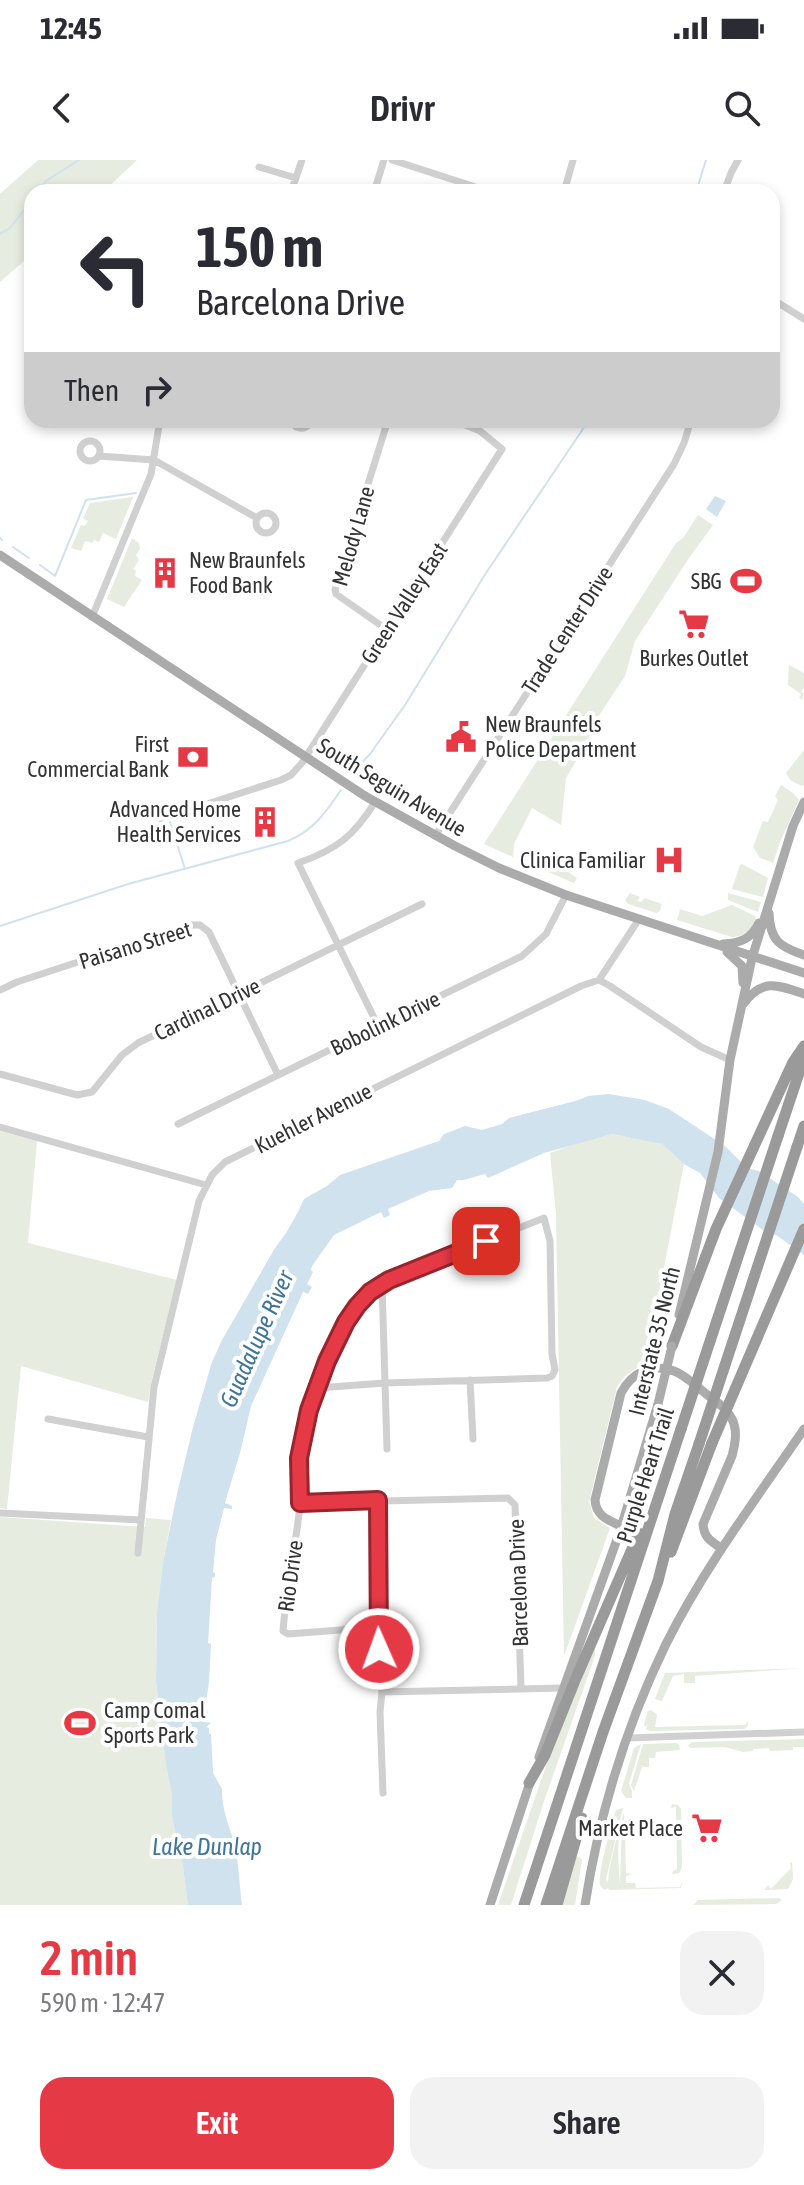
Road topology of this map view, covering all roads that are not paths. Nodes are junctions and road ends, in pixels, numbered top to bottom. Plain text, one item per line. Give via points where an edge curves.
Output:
1 (302, 160) edge
2 (384, 160) edge
3 (392, 160) edge
4 (573, 160) edge
5 (738, 160) edge
6 (259, 167) dead end
7 (296, 178) junction
8 (294, 184) edge
9 (376, 184) edge
10 (452, 184) edge
11 (566, 184) edge
12 (727, 184) edge
13 (780, 304) edge
14 (804, 319) edge
15 (159, 428) edge
16 (386, 428) edge
17 (473, 428) edge
18 (689, 428) edge
19 (99, 456) dead end
20 (154, 460) junction
21 (257, 518) dead end
22 (0, 555) edge
23 (92, 617) junction
24 (386, 629) junction
25 (305, 757) junction
26 (375, 802) junction
27 (804, 802) edge
28 (161, 819) dead end
29 (435, 836) junction
30 (566, 895) junction
31 (769, 902) junction
32 (422, 904) dead end
33 (639, 919) junction
34 (716, 944) junction
35 (338, 945) junction
36 (804, 955) edge
37 (752, 958) junction
38 (804, 973) edge
39 (599, 980) junction
40 (0, 990) edge
41 (239, 993) junction
42 (804, 994) edge
43 (742, 1006) junction
44 (378, 1026) junction
45 (804, 1046) edge
46 (804, 1058) edge
47 (730, 1060) junction
48 (0, 1074) edge
49 (278, 1075) junction
50 (178, 1124) dead end
51 (804, 1126) edge
52 (0, 1127) edge
53 (206, 1185) junction
54 (804, 1229) edge
55 (382, 1283) junction
56 (672, 1346) junction
57 (470, 1380) junction
58 (385, 1383) junction
59 (317, 1388) junction
60 (48, 1419) dead end
61 (804, 1429) edge
62 (148, 1437) junction
63 (473, 1439) dead end
64 (387, 1449) dead end
65 (667, 1471) junction
66 (378, 1500) junction
67 (300, 1503) junction
68 (0, 1513) edge
69 (141, 1520) junction
70 (621, 1526) junction
71 (721, 1548) junction
72 (138, 1553) dead end
73 (658, 1581) junction
74 (378, 1627) junction
75 (521, 1688) junction
76 (563, 1688) junction
77 (382, 1692) junction
78 (603, 1732) junction
79 (804, 1732) edge
80 (628, 1738) junction
81 (529, 1783) junction
82 (383, 1793) dead end
83 (490, 1905) edge
84 (524, 1905) edge
85 (546, 1905) edge
86 (557, 1905) edge
87 (585, 1905) edge

1 - 7 street
2 - 9 street
3 - 10 street
4 - 11 street
5 - 12 street
6 - 7 street
7 - 8 street
13 - 14 street
15 - 20 street
16 - 24 street, Melody Lane via 335,590
17 - 24 street, Green Valley East via 501,449
18 - 29 street, Trade Center Drive via 674,464
19 - 20 street
20 - 21 street
20 - 23 street
22 - 23 main road, South Seguin Avenue
23 - 25 main road, South Seguin Avenue
24 - 25 street, Green Valley East
25 - 26 main road, South Seguin Avenue
25 - 28 street, Green Valley East via 286,777
26 - 29 main road, South Seguin Avenue
26 - 35 street via 344,841 298,863
27 - 31 main road
29 - 30 main road, South Seguin Avenue
30 - 33 main road, South Seguin Avenue
30 - 44 street, Bobolink Drive via 549,929 527,952
31 - 34 main road via 749,938
31 - 36 main road via 776,941
31 - 37 main road, Interstate 35 North
32 - 35 street, Cardinal Drive
33 - 34 main road, South Seguin Avenue
33 - 39 street
34 - 37 main road, South Seguin Avenue
34 - 43 main road via 742,966
35 - 41 street, Cardinal Drive
35 - 44 street
37 - 38 main road, South Seguin Avenue
37 - 43 main road, Interstate 35 North
39 - 47 street via 701,1047
39 - 53 street, Kuehler Avenue via 225,1162
40 - 41 street, Paisano Street via 197,924 209,932
41 - 48 street, Cardinal Drive via 138,1043 87,1094
41 - 49 street, Paisano Street
42 - 43 main road via 768,986 755,990
43 - 47 main road, Interstate 35 North
44 - 49 street, Bobolink Drive
45 - 56 highway via 711,1240
46 - 65 highway, Purple Heart Trail, bridge
47 - 56 main road, Interstate 35 North via 707,1202
49 - 50 street, Bobolink Drive
51 - 73 highway, Purple Heart Trail, bridge via 675,1514
52 - 53 street
53 - 62 street, Kuehler Avenue via 156,1376
54 - 73 highway, bridge
55 - 57 street, Rio Drive via 544,1218 550,1241 555,1370 547,1378
55 - 58 street
55 - 59 street, Rio Drive via 346,1322
56 - 70 main road, Interstate 35 North, bridge
57 - 58 street
57 - 63 street
58 - 59 street
58 - 64 street
59 - 67 street, Rio Drive via 299,1458
60 - 62 street
61 - 71 main road
62 - 69 street, Kuehler Avenue
65 - 81 highway
65 - 84 highway, Purple Heart Trail
66 - 67 street, Barcelona Drive
66 - 74 street
66 - 75 street, Barcelona Drive via 508,1498 515,1503
67 - 74 street, Rio Drive via 284,1633
68 - 69 street
69 - 72 street, Kuehler Avenue
70 - 71 main road via 603,1517 595,1500 621,1393 638,1373 655,1368 675,1371 724,1407 734,1422 732,1456 703,1524 704,1534
70 - 76 main road, Interstate 35 North
71 - 80 main road via 665,1645
73 - 78 highway, Purple Heart Trail
74 - 77 street
75 - 76 street
75 - 77 street
76 - 81 main road, Interstate 35 North
77 - 82 street
78 - 85 highway, Purple Heart Trail
78 - 86 highway
79 - 80 street
80 - 87 main road via 598,1833
81 - 83 main road, Interstate 35 North

